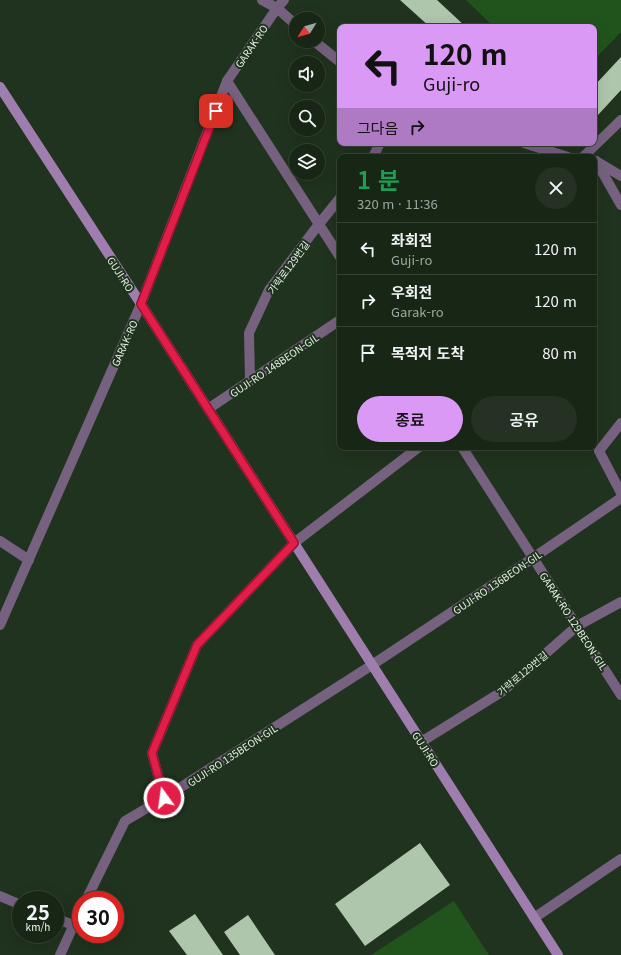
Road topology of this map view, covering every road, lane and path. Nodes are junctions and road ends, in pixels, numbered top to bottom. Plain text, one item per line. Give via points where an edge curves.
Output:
1 (262, 0) edge
2 (284, 0) edge
3 (277, 8) junction
4 (289, 19) edge
5 (323, 48) edge
6 (337, 60) edge
7 (227, 81) junction
8 (0, 87) edge
9 (621, 120) edge
10 (597, 143) edge
11 (533, 146) edge
12 (594, 146) edge
13 (559, 154) edge
14 (586, 154) edge
15 (597, 162) edge
16 (597, 164) edge
17 (621, 176) edge
18 (337, 202) edge
19 (621, 205) edge
20 (319, 224) junction
21 (337, 252) edge
22 (141, 304) junction
23 (337, 322) edge
24 (250, 381) junction
25 (208, 409) junction
26 (621, 423) edge
27 (415, 450) edge
28 (464, 450) edge
29 (621, 493) edge
30 (621, 498) edge
31 (0, 541) edge
32 (294, 543) junction
33 (533, 558) junction
34 (29, 560) junction
35 (621, 602) edge
36 (0, 625) edge
37 (577, 626) junction
38 (372, 665) junction
39 (621, 695) edge
40 (421, 742) junction
41 (164, 798) junction
42 (621, 860) edge
43 (90, 891) edge
44 (0, 896) edge
45 (12, 901) edge
46 (534, 918) junction
47 (72, 927) edge
48 (60, 955) edge
49 (558, 955) edge

1 - 3 street
2 - 3 street, GARAK-RO
3 - 4 street
3 - 7 street, GARAK-RO
5 - 6 street
7 - 20 street
7 - 22 street, GARAK-RO
8 - 22 main road, GUJI-RO
9 - 10 street
11 - 13 street
12 - 14 street
15 - 17 street
16 - 19 street
18 - 20 street, 가락로129번길
20 - 21 street
20 - 24 street, 가락로129번길 via 269,290 249,333
22 - 25 main road, GUJI-RO
22 - 34 street, GARAK-RO
23 - 24 street, GUJI-RO 148BEON-GIL
24 - 25 street, GUJI-RO 148BEON-GIL
25 - 32 main road, GUJI-RO
26 - 29 street via 599,451
27 - 32 street
28 - 33 street, GARAK-RO 129BEON-GIL
30 - 33 street, GUJI-RO 136BEON-GIL
31 - 34 street
32 - 38 main road, GUJI-RO
32 - 41 street via 197,645 152,753
33 - 37 street, GARAK-RO 129BEON-GIL
33 - 38 street, GUJI-RO 136BEON-GIL
34 - 36 street, GARAK-RO
35 - 37 street, 가락로129번길
37 - 39 street, GARAK-RO 129BEON-GIL
37 - 40 street, 가락로129번길 via 503,691
38 - 40 main road, GUJI-RO
38 - 41 street, GUJI-RO 135BEON-GIL
40 - 46 main road, GUJI-RO
41 - 43 street, GUJI-RO 135BEON-GIL via 125,821
42 - 46 street
44 - 45 street
46 - 49 main road, GUJI-RO
47 - 48 street

